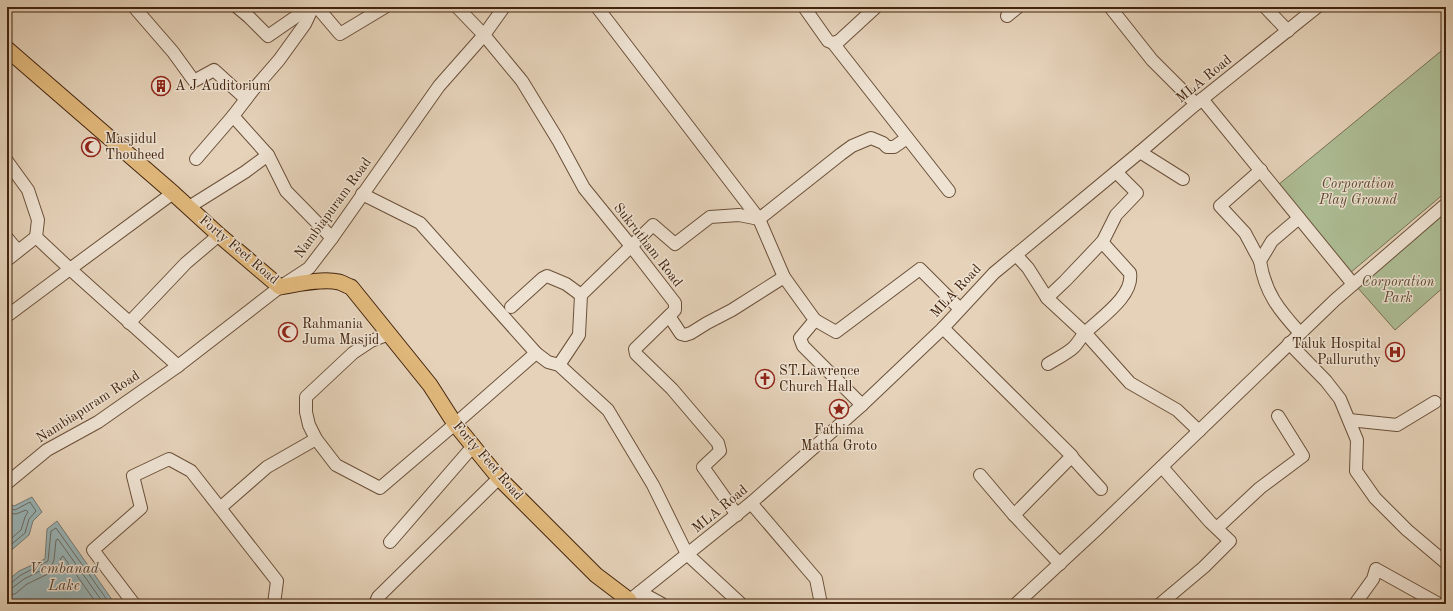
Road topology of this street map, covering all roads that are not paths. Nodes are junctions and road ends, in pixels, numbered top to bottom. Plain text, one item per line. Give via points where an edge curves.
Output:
1 (134, 7) edge
2 (237, 7) edge
3 (312, 7) edge
4 (317, 7) edge
5 (385, 7) edge
6 (457, 7) edge
7 (504, 7) edge
8 (597, 7) edge
9 (804, 7) edge
10 (876, 7) edge
11 (1018, 7) edge
12 (1110, 7) edge
13 (1265, 7) edge
14 (1317, 7) edge
15 (1007, 16) dead end
16 (1288, 31) junction
17 (484, 35) junction
18 (833, 43) junction
19 (7, 49) edge
20 (246, 99) junction
21 (1199, 101) junction
22 (233, 116) junction
23 (907, 138) junction
24 (1140, 152) junction
25 (268, 155) junction
26 (196, 159) dead end
27 (7, 161) edge
28 (1261, 170) junction
29 (1116, 172) junction
30 (1183, 179) dead end
31 (949, 191) dead end
32 (173, 193) junction
33 (362, 194) junction
34 (189, 207) junction
35 (1445, 208) edge
36 (1299, 218) junction
37 (759, 219) junction
38 (219, 235) junction
39 (36, 237) junction
40 (7, 238) edge
41 (332, 238) junction
42 (1102, 242) junction
43 (631, 246) junction
44 (18, 251) junction
45 (1016, 255) junction
46 (7, 260) edge
47 (1260, 261) junction
48 (70, 269) junction
49 (784, 277) junction
50 (1354, 284) junction
51 (280, 287) junction
52 (580, 295) junction
53 (1047, 298) junction
54 (511, 307) dead end
55 (960, 309) junction
56 (7, 316) edge
57 (669, 316) junction
58 (815, 320) junction
59 (129, 323) junction
60 (942, 328) junction
61 (1085, 333) junction
62 (1300, 333) junction
63 (389, 334) junction
64 (1289, 344) junction
65 (536, 353) junction
66 (1048, 364) dead end
67 (559, 365) junction
68 (178, 366) junction
69 (1435, 402) dead end
70 (862, 405) junction
71 (1278, 416) dead end
72 (1349, 420) junction
73 (456, 424) junction
74 (1199, 431) junction
75 (316, 439) junction
76 (474, 445) junction
77 (1071, 456) junction
78 (1162, 467) junction
79 (980, 475) dead end
80 (499, 478) junction
81 (8, 482) edge
82 (1101, 488) dead end
83 (751, 503) junction
84 (220, 508) junction
85 (737, 515) junction
86 (1014, 515) junction
87 (1217, 528) junction
88 (390, 542) dead end
89 (687, 554) junction
90 (1446, 563) edge
91 (1060, 564) junction
92 (631, 599) edge
93 (134, 604) edge
94 (274, 604) edge
95 (375, 604) edge
96 (662, 604) edge
97 (740, 604) edge
98 (821, 604) edge
99 (1016, 604) edge
100 (1160, 604) edge
101 (1354, 604) edge
102 (1439, 604) edge

1 - 20 street via 194,81 214,70
2 - 3 street via 268,36
3 - 20 street via 305,24 276,65
4 - 5 street via 340,34
6 - 17 street, Sukrutham Road
7 - 17 street, Nambiapuram Road
8 - 37 street
9 - 18 street via 828,41
10 - 18 street via 839,41
11 - 15 street
12 - 21 street via 1152,60
13 - 16 street
14 - 16 street, MLA Road
16 - 21 street, MLA Road
17 - 33 street, Nambiapuram Road via 440,86
17 - 43 street, Sukrutham Road via 522,81 584,188
18 - 23 street
19 - 32 main road, Forty Feet Road
20 - 22 street
21 - 24 street, MLA Road
21 - 28 street
22 - 25 street
22 - 26 street
23 - 31 street
23 - 37 street via 894,147 887,147 871,138 852,146
24 - 29 street, MLA Road
24 - 30 street
25 - 34 street
25 - 41 street via 286,191
27 - 39 street via 28,190 38,220
28 - 36 street
28 - 47 street via 1220,206 1246,233
29 - 42 street via 1137,193 1116,215
29 - 45 street, MLA Road
32 - 34 main road, Forty Feet Road
32 - 48 street
33 - 41 street, Nambiapuram Road
33 - 65 street via 420,224
34 - 38 main road, Forty Feet Road
35 - 50 street
36 - 47 street via 1272,241
36 - 50 street
37 - 43 street via 739,215 710,217 675,244 653,225
37 - 49 street
38 - 51 main road, Forty Feet Road
38 - 59 street via 186,263
39 - 44 street
39 - 48 street
40 - 44 street
41 - 51 street, Nambiapuram Road via 309,268
42 - 53 street
42 - 61 street via 1130,274 1131,280 1126,293
43 - 52 street
43 - 57 street, Sukrutham Road via 675,303 675,310
44 - 46 street
45 - 53 street via 1028,268
45 - 55 street, MLA Road via 994,272
47 - 62 street via 1263,278 1279,309
48 - 56 street
48 - 59 street
49 - 57 street via 691,333 681,334
49 - 58 street
50 - 62 street
51 - 63 main road, Forty Feet Road via 304,282 338,282 351,287
51 - 68 street, Nambiapuram Road
52 - 54 street via 566,284 547,276
52 - 67 street via 579,335
53 - 61 street
55 - 58 street via 920,270 836,332
55 - 60 street, MLA Road
57 - 85 street via 635,349 636,354 672,389 718,443 720,451 703,467
58 - 70 street via 800,338 803,346
59 - 68 street
60 - 70 street, MLA Road
60 - 77 street
61 - 66 street via 1074,348
61 - 74 street via 1130,383 1177,410
62 - 64 street
63 - 73 main road, Forty Feet Road via 430,385
63 - 75 street via 371,341 353,353 306,397 309,425
64 - 72 street via 1326,381 1340,399
64 - 74 street
65 - 67 street via 548,362
65 - 73 street
67 - 89 street via 608,410 653,485
68 - 81 street, Nambiapuram Road via 98,422 47,450
69 - 72 street via 1397,425
70 - 83 street, MLA Road
71 - 87 street via 1303,456 1260,488
72 - 90 street via 1357,440 1356,471 1375,498
73 - 75 street via 380,488 336,465
73 - 76 main road, Forty Feet Road
74 - 78 street
75 - 84 street via 267,467
76 - 80 main road, Forty Feet Road
76 - 88 street
77 - 82 street
77 - 86 street
78 - 87 street
78 - 91 street
79 - 86 street
80 - 92 main road, Forty Feet Road via 596,575
80 - 95 street via 378,597
83 - 85 street, MLA Road
83 - 98 street via 816,579
84 - 93 street via 191,471 169,459 133,476 141,508 94,550
84 - 94 street via 277,582
85 - 89 street, MLA Road
86 - 91 street
87 - 100 street via 1230,541
89 - 92 street, MLA Road
89 - 97 street
91 - 99 street
92 - 96 street
101 - 102 street via 1373,579 1376,569

